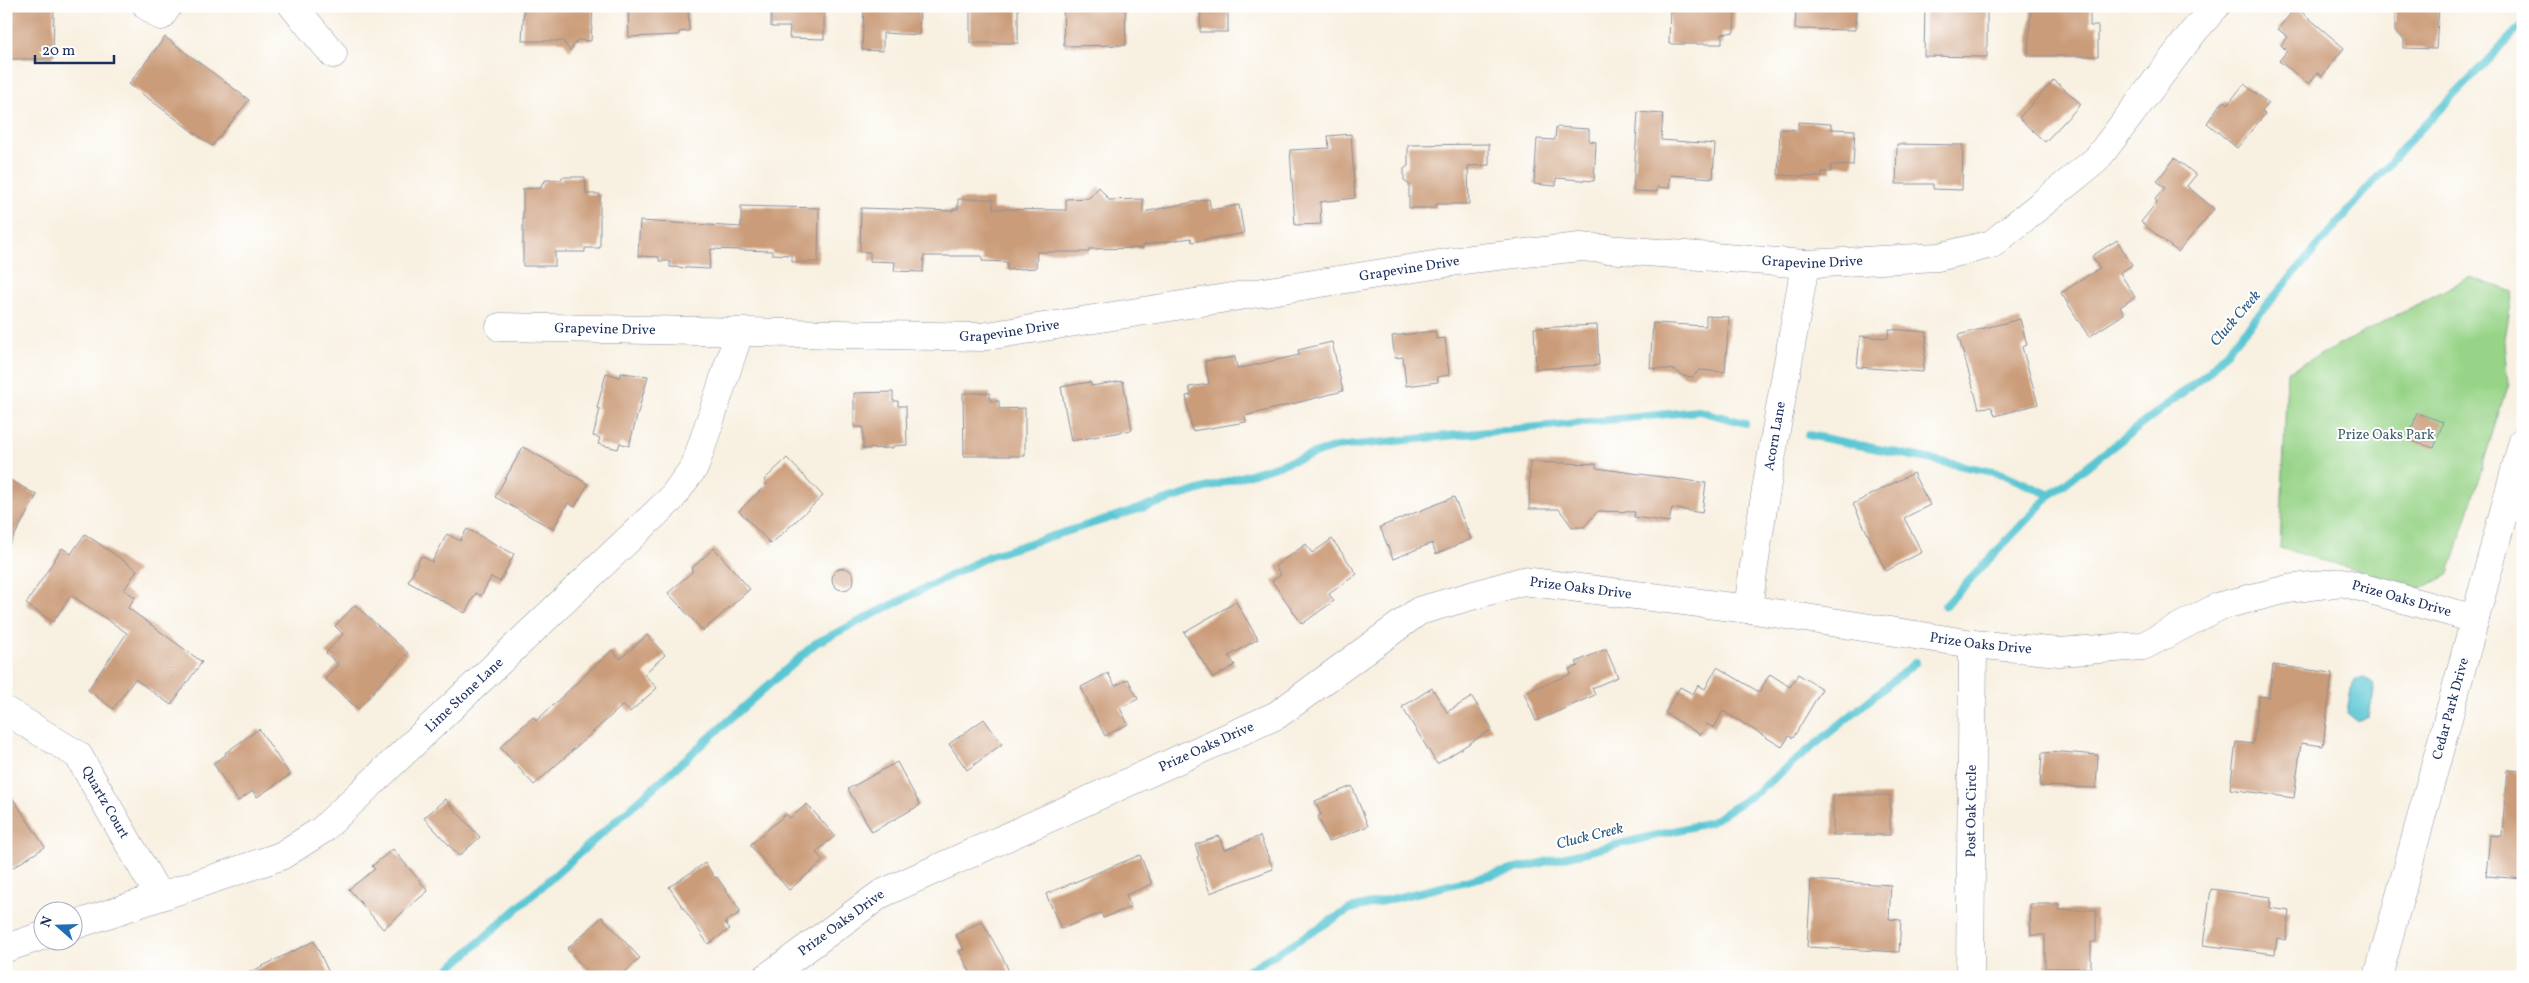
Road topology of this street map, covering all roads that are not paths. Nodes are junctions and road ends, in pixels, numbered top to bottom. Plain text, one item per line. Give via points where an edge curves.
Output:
1 (147, 6) edge
2 (168, 6) edge
3 (293, 6) edge
4 (2216, 6) edge
5 (333, 54) dead end
6 (1805, 264) junction
7 (500, 327) dead end
8 (739, 333) junction
9 (2523, 441) edge
10 (1748, 609) junction
11 (2475, 619) junction
12 (1973, 644) junction
13 (6, 711) edge
14 (159, 896) junction
15 (82, 923) edge
16 (32, 939) edge
17 (6, 948) edge
18 (767, 977) edge
19 (1970, 977) edge
20 (2378, 977) edge

1 - 2 street via 161,16
3 - 5 street
4 - 6 street, Grapevine Drive via 2096,160 1992,244 1938,257
6 - 8 street, Grapevine Drive via 1580,247 1471,259 981,337
6 - 10 street, Acorn Lane via 1765,489
7 - 8 street, Grapevine Drive
8 - 14 street, Lime Stone Lane via 695,466 671,499 322,830 281,856
9 - 11 street, Cedar Park Drive
10 - 12 street, Prize Oaks Drive
10 - 18 street, Prize Oaks Drive via 1523,581 1419,611 1277,715 881,894
11 - 12 street, Prize Oaks Drive via 2342,582 2288,589 2220,606 2143,646 2060,652
11 - 20 street, Cedar Park Drive
12 - 19 street, Post Oak Circle
13 - 14 street, Quartz Court via 78,755
14 - 15 street, Lime Stone Lane
16 - 17 street

